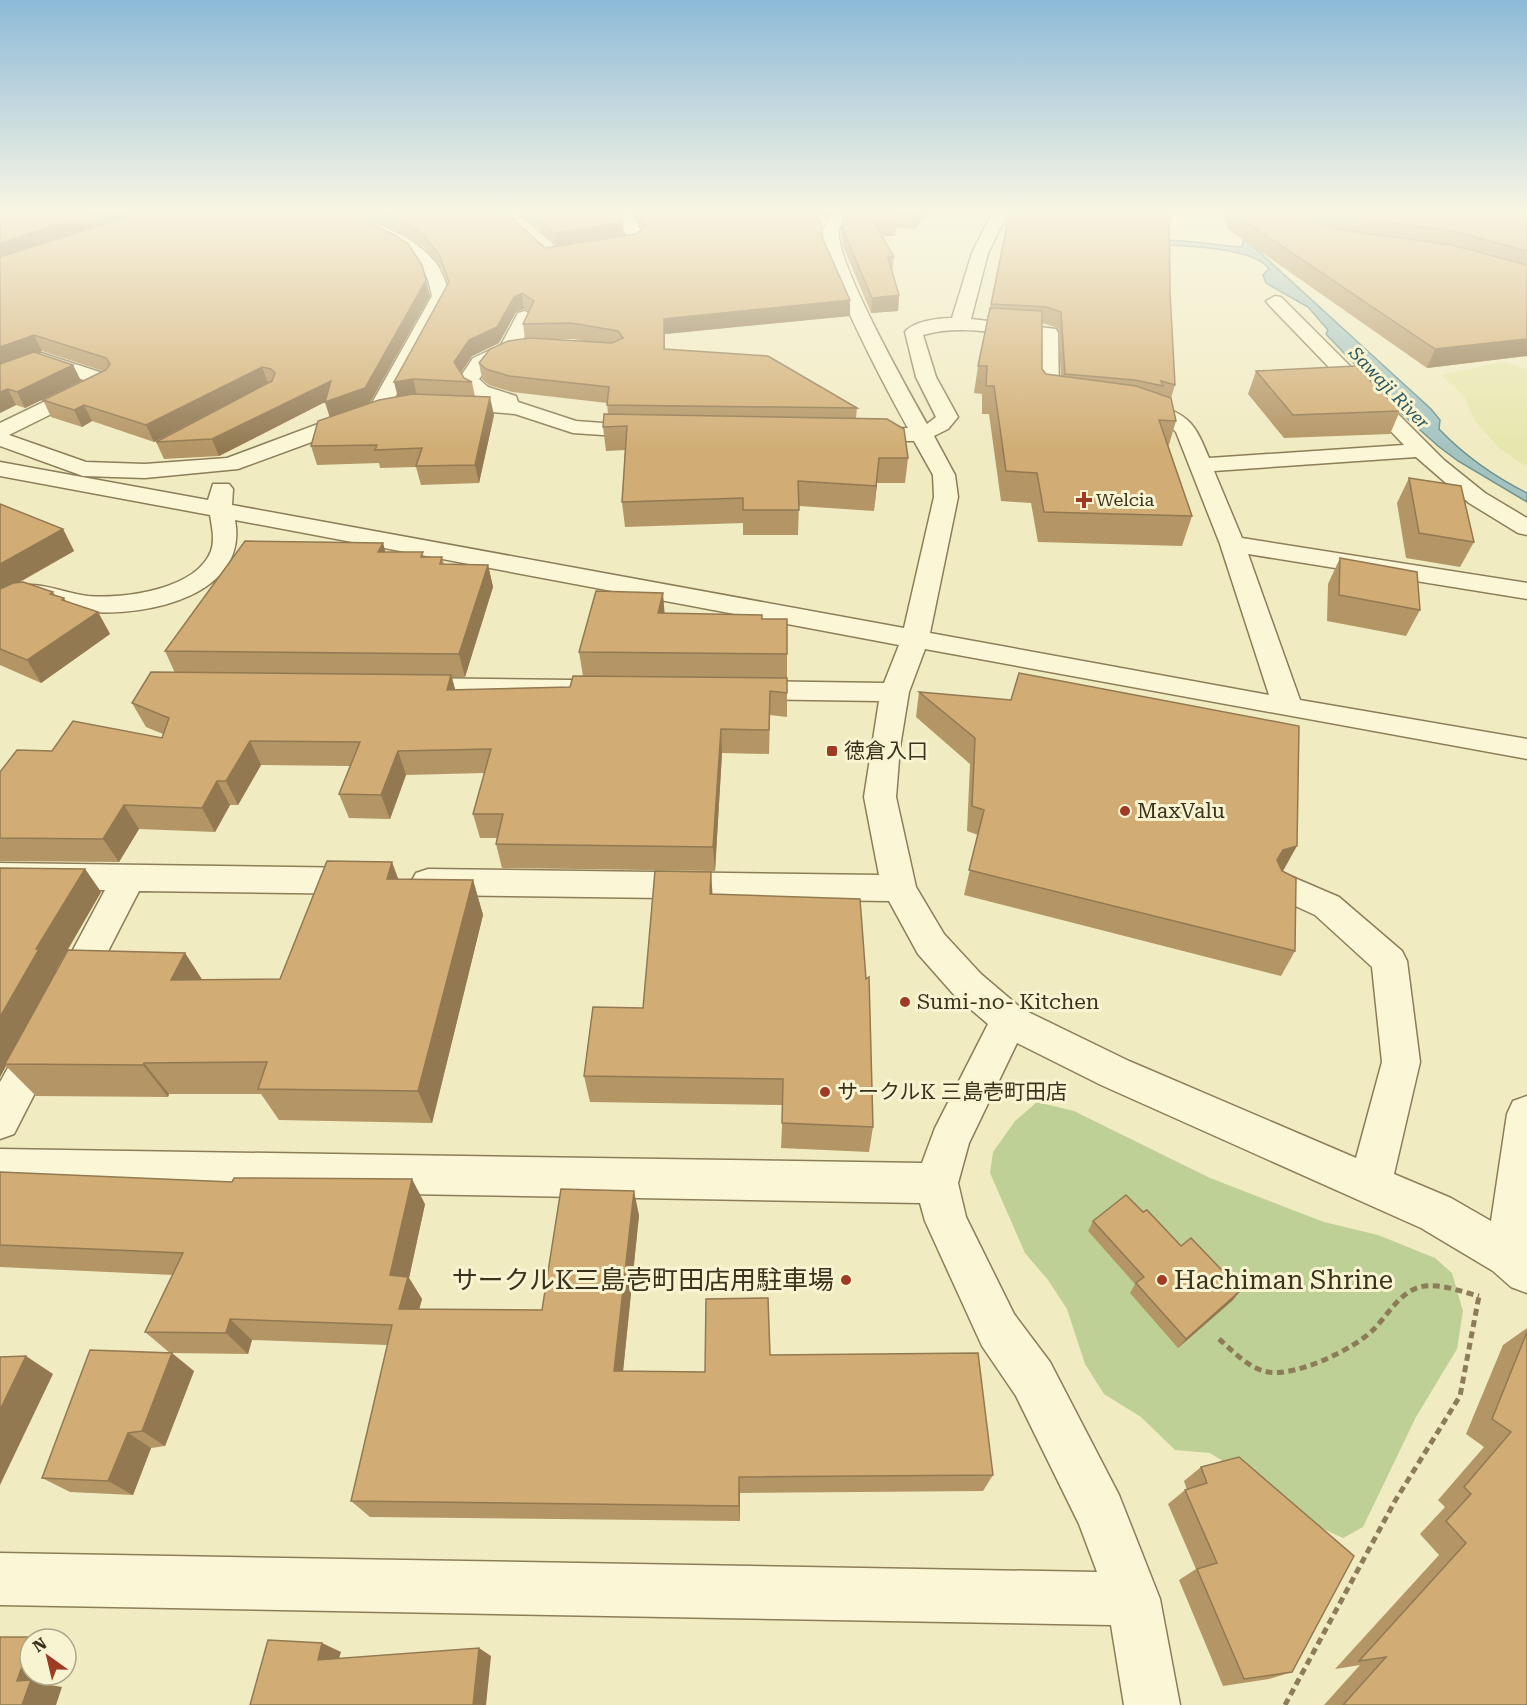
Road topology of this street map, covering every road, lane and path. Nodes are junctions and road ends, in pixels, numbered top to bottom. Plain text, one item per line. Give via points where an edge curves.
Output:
1 (439, 291) edge
2 (849, 291) edge
3 (969, 291) edge
4 (1275, 301) dead end
5 (525, 317) edge
6 (960, 324) junction
7 (533, 347) edge
8 (509, 349) junction
9 (0, 376) edge
10 (518, 408) junction
11 (379, 410) junction
12 (0, 431) edge
13 (671, 432) edge
14 (842, 434) edge
15 (922, 435) junction
16 (0, 440) edge
17 (1422, 450) junction
18 (154, 451) edge
19 (230, 464) junction
20 (1202, 465) junction
21 (0, 469) edge
22 (120, 471) junction
23 (222, 510) junction
24 (1527, 528) edge
25 (1232, 544) junction
26 (1527, 591) edge
27 (0, 607) edge
28 (915, 638) junction
29 (380, 687) edge
30 (596, 689) edge
31 (716, 690) edge
32 (896, 692) junction
33 (1288, 708) junction
34 (1527, 749) edge
35 (0, 876) edge
36 (129, 878) junction
37 (1283, 886) edge
38 (899, 888) junction
39 (1009, 1020) junction
40 (1527, 1114) edge
41 (0, 1121) edge
42 (0, 1168) edge
43 (937, 1183) junction
44 (1370, 1186) junction
45 (1518, 1264) edge
46 (1447, 1289) dead end
47 (1479, 1296) dead end
48 (1219, 1339) dead end
49 (0, 1579) edge
50 (1133, 1599) junction
51 (1152, 1705) edge
52 (1286, 1705) edge

1 - 11 street via 441,296
2 - 15 street
3 - 6 street
4 - 17 street
5 - 8 street
6 - 15 street via 914,332 926,377 947,417 939,427
6 - 20 street via 1049,333 1049,396 1145,408 1177,420 1186,429
7 - 8 street
8 - 10 street via 487,356 473,368 469,379 478,390 508,399
9 - 12 street via 40,359 105,380
10 - 11 street via 418,405
10 - 13 street via 573,427
11 - 19 street
14 - 15 street
15 - 28 street via 944,475 946,497
16 - 22 street via 68,465
17 - 20 street
17 - 24 street via 1477,498
18 - 22 street
19 - 22 street
19 - 23 street via 219,495
20 - 25 street
21 - 23 street
23 - 27 street via 226,540 222,554 214,570 193,586 110,604 27,592
23 - 28 street
25 - 26 street
25 - 33 street
28 - 32 street
28 - 33 street
29 - 30 street
31 - 32 street
32 - 38 street via 880,797
33 - 34 street
35 - 36 street
36 - 38 street
36 - 41 street
37 - 44 street via 1327,906 1389,961 1401,1062
38 - 39 street via 931,944 968,985
39 - 43 street via 949,1141
39 - 44 street via 1114,1073
40 - 45 street via 1515,1186
42 - 43 street
43 - 50 street via 946,1221 998,1330 1033,1378 1073,1453 1101,1513
44 - 45 street via 1436,1213
46 - 48 path via 1435,1286 1413,1290 1368,1335 1331,1356 1283,1371 1268,1372
47 - 52 path via 1460,1396 1395,1501
49 - 50 street
50 - 51 street

